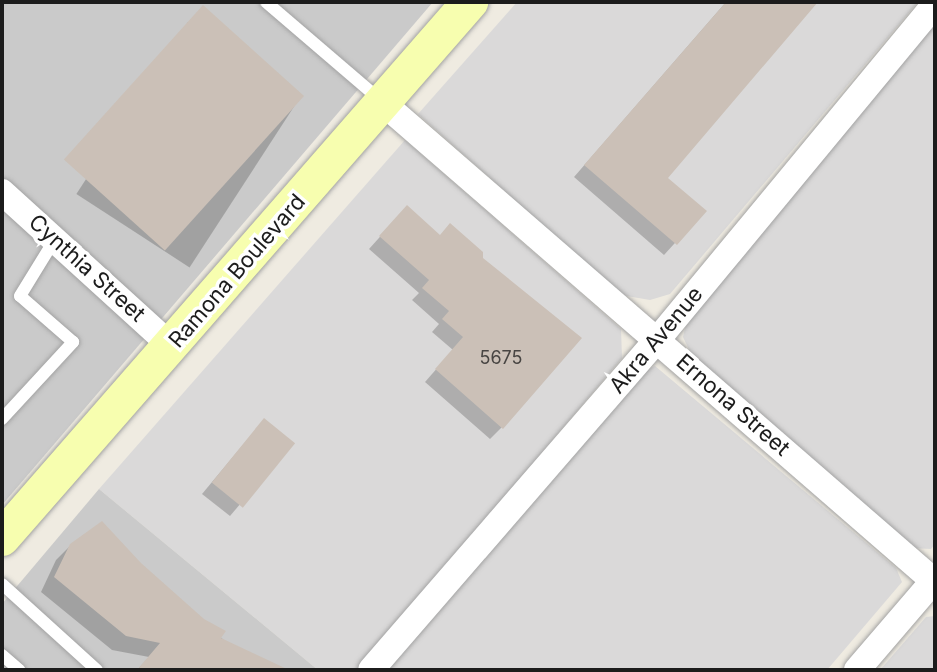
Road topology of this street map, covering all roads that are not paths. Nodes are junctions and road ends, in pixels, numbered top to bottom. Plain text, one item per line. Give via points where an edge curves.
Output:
1 (266, 2) edge
2 (470, 2) edge
3 (935, 4) edge
4 (383, 103) junction
5 (2, 192) edge
6 (55, 239) junction
7 (658, 339) junction
8 (171, 346) junction
9 (2, 419) edge
10 (2, 538) edge
11 (934, 581) edge
12 (2, 584) edge
13 (2, 655) edge
14 (19, 670) edge
15 (97, 670) edge
16 (371, 670) edge
17 (857, 670) edge

1 - 4 lane
2 - 4 street, Ramona Boulevard
3 - 7 street, Akra Avenue
4 - 7 street, Ernona Street
4 - 8 street, Ramona Boulevard
5 - 6 street, Cynthia Street
6 - 8 street, Cynthia Street
6 - 9 lane via 20,296 73,342
7 - 11 street, Ernona Street
7 - 16 street, Akra Avenue
8 - 10 street, Ramona Boulevard
11 - 17 street
12 - 15 lane
13 - 14 lane

